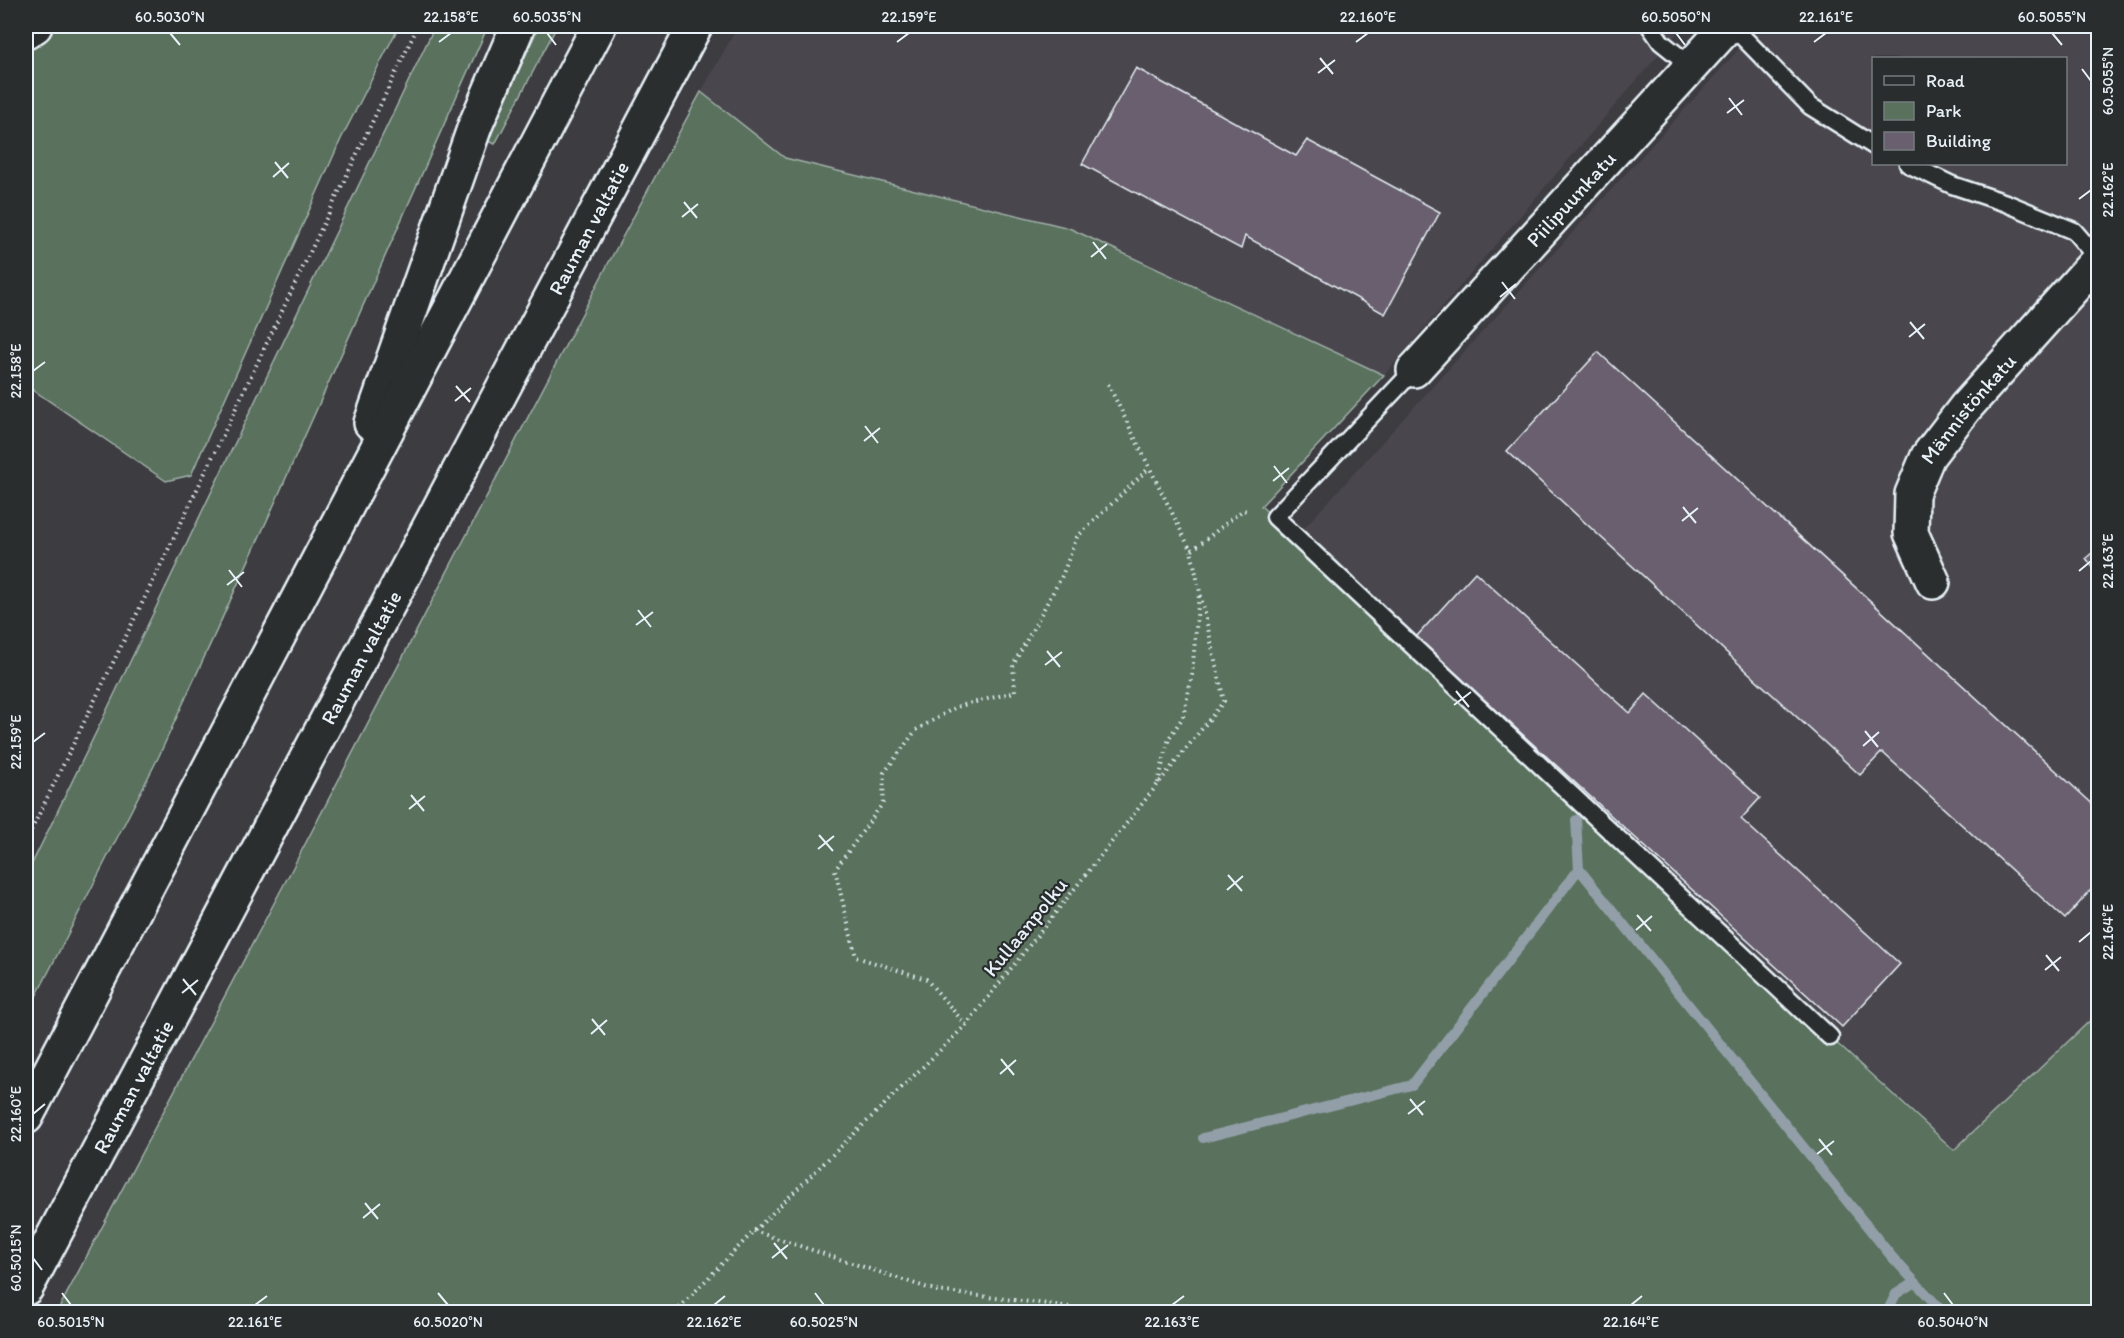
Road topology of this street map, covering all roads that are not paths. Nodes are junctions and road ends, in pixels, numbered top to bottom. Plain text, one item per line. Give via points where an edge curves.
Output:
1 (35, 26) edge
2 (518, 26) edge
3 (599, 26) edge
4 (695, 26) edge
5 (1650, 26) edge
6 (1730, 26) edge
7 (26, 32) edge
8 (1691, 66) junction
9 (1872, 145) edge
10 (1910, 165) edge
11 (2098, 259) edge
12 (1414, 370) joint
13 (334, 530) junction
14 (1934, 582) dead end
15 (1830, 1037) dead end
16 (26, 1117) edge
17 (26, 1288) edge

1 - 7 main road
2 - 13 main road via 475,126
3 - 13 main road
4 - 17 main road, Rauman valtatie
5 - 8 lane via 1661,42
6 - 8 main road, Piilipuunkatu
6 - 9 lane via 1810,106
8 - 12 main road, Piilipuunkatu
10 - 11 lane via 2074,231
11 - 14 main road, Männistönkatu via 1965,408 1928,456 1912,494 1911,533
12 - 15 lane via 1275,517
13 - 16 main road

